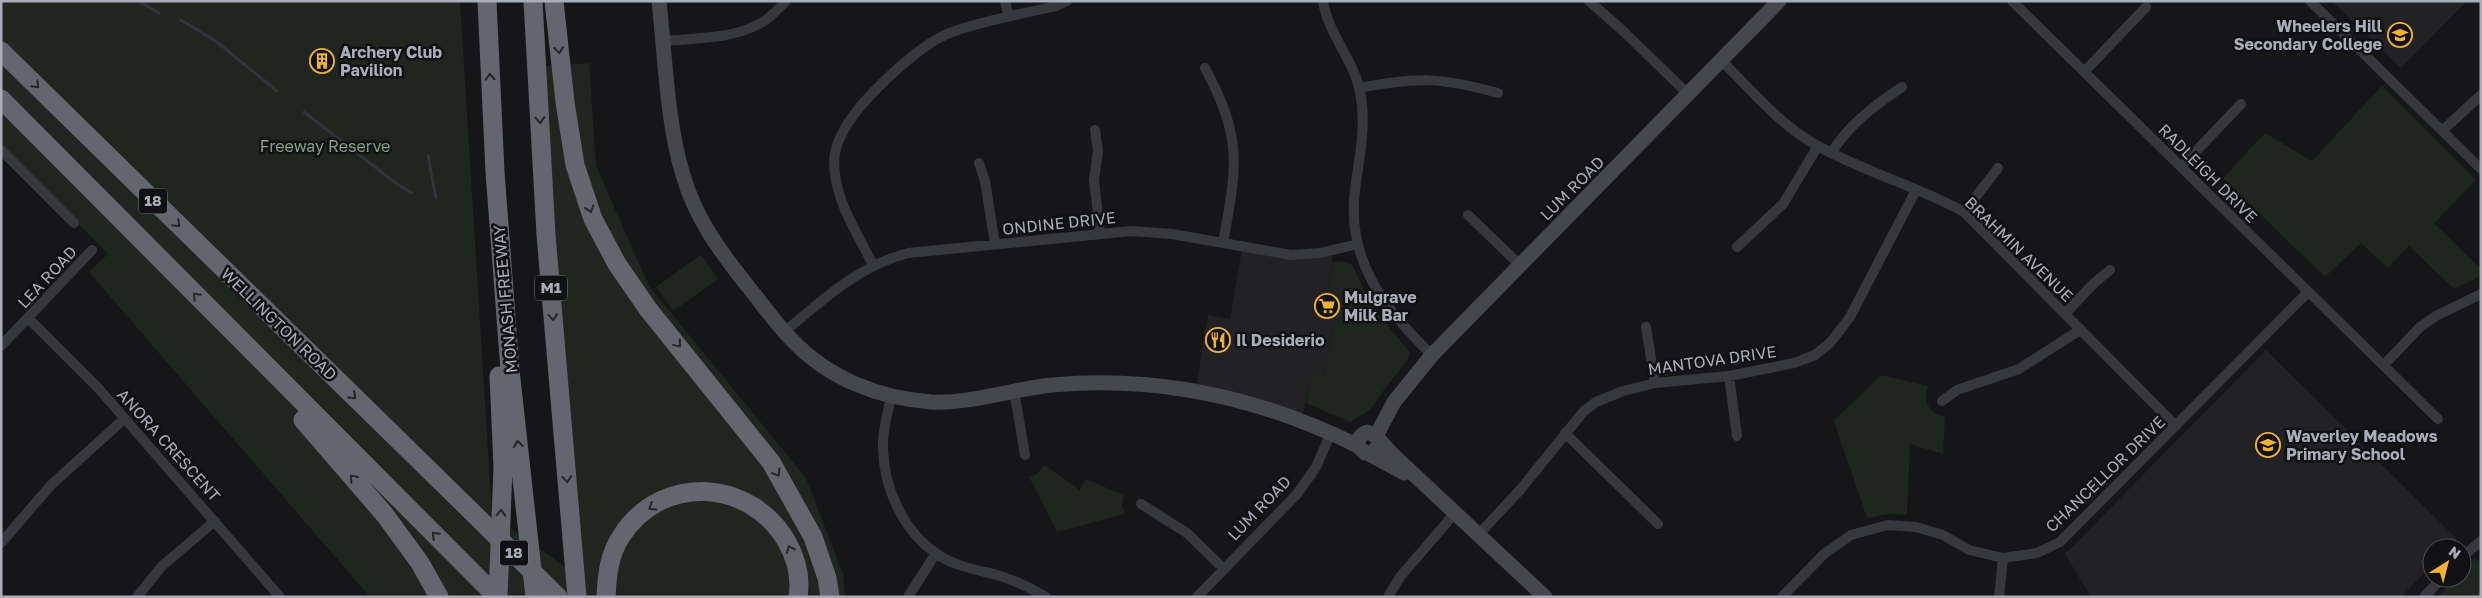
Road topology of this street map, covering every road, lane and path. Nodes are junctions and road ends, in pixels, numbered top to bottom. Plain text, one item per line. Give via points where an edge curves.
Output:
1 (487, 1) edge
2 (533, 1) edge
3 (554, 1) edge
4 (659, 1) edge
5 (786, 1) edge
6 (1005, 1) edge
7 (1068, 1) edge
8 (1323, 1) edge
9 (1779, 1) edge
10 (2012, 1) edge
11 (2310, 1) edge
12 (1594, 3) edge
13 (2146, 7) dead end
14 (1009, 17) junction
15 (664, 41) junction
16 (1, 51) edge
17 (1721, 60) junction
18 (1205, 68) dead end
19 (2084, 72) junction
20 (1902, 87) dead end
21 (1359, 88) junction
22 (1498, 93) dead end
23 (1688, 94) junction
24 (2481, 95) edge
25 (1, 99) edge
26 (2241, 104) dead end
27 (1095, 130) dead end
28 (2442, 130) junction
29 (1818, 146) junction
30 (1, 150) edge
31 (1832, 152) junction
32 (979, 163) dead end
33 (2181, 167) junction
34 (1998, 168) dead end
35 (2481, 168) edge
36 (494, 172) junction
37 (1916, 190) junction
38 (1964, 212) junction
39 (1468, 215) dead end
40 (74, 224) dead end
41 (1100, 233) junction
42 (1223, 243) junction
43 (995, 244) junction
44 (1358, 244) junction
45 (1738, 247) dead end
46 (92, 250) dead end
47 (873, 265) junction
48 (1520, 265) junction
49 (2110, 270) dead end
50 (2308, 292) junction
51 (2481, 294) edge
52 (2066, 314) junction
53 (217, 317) junction
54 (29, 319) junction
55 (1646, 327) dead end
56 (2080, 330) junction
57 (784, 332) junction
58 (1, 346) edge
59 (1432, 355) junction
60 (2384, 365) junction
61 (1729, 376) junction
62 (1655, 383) junction
63 (1014, 390) junction
64 (891, 396) junction
65 (1942, 401) dead end
66 (124, 419) junction
67 (2438, 419) dead end
68 (2176, 426) junction
69 (1332, 433) junction
70 (1565, 433) junction
71 (1737, 436) dead end
72 (1368, 440) junction
73 (1025, 455) dead end
74 (1141, 504) dead end
75 (1455, 513) junction
76 (216, 520) junction
77 (1658, 524) dead end
78 (1479, 534) junction
79 (1, 543) edge
80 (936, 553) junction
81 (2003, 558) junction
82 (1224, 569) junction
83 (1203, 595) edge
84 (137, 597) edge
85 (280, 597) edge
86 (440, 597) edge
87 (497, 597) edge
88 (535, 597) edge
89 (558, 597) edge
90 (577, 597) edge
91 (606, 597) edge
92 (798, 597) edge
93 (830, 597) edge
94 (908, 597) edge
95 (1046, 597) edge
96 (1388, 597) edge
97 (1545, 597) edge
98 (1782, 597) edge
99 (1999, 597) edge

36 -> 1 highway, MONASH FREEWAY
2 -> 90 highway, M1 via 546,235
3 -> 93 highway via 575,165 593,219 617,264 648,309 771,462 813,537
4 - 15 street
5 - 15 street via 752,28
6 - 14 street
7 - 14 street
8 - 21 street via 1331,28
9 - 17 street, LUM ROAD
10 - 19 street, RADLEIGH DRIVE
11 - 28 street
12 - 23 street
13 - 19 street
14 - 47 street via 952,32 921,48 862,106 841,135 834,162 838,193
15 - 57 street via 676,150 693,204 715,243
16 -> 89 highway, WELLINGTON ROAD / 18, bridge
17 - 23 street, LUM ROAD
17 - 29 street, BRAHMIN AVENUE via 1789,126
18 - 42 street via 1226,112 1234,147 1234,180
19 - 33 street, RADLEIGH DRIVE
20 - 31 street via 1840,138
21 - 22 street via 1408,79 1435,79
21 - 44 street via 1363,135 1354,209
23 - 48 street, LUM ROAD
24 - 28 street
53 -> 25 highway, 18
26 - 33 street
27 - 41 street via 1098,151 1094,180
28 - 35 street
29 - 31 street, BRAHMIN AVENUE
29 - 45 street via 1783,204
30 - 40 street
31 - 37 street, BRAHMIN AVENUE
32 - 43 street
33 - 50 street, RADLEIGH DRIVE
34 - 38 street
87 -> 36 highway via 503,467
88 -> 36 highway, MONASH FREEWAY via 510,370
37 - 38 street, BRAHMIN AVENUE via 1940,198
37 - 61 street, MANTOVA DRIVE via 1858,304 1830,343 1814,355 1794,363
38 - 52 street, BRAHMIN AVENUE
39 - 48 street
41 - 42 street, ONDINE DRIVE via 1160,232
41 - 43 street, ONDINE DRIVE
42 - 44 street, ONDINE DRIVE via 1300,256
43 - 47 street, ONDINE DRIVE via 908,253
44 - 59 street via 1370,277 1388,308
46 - 54 street, LEA ROAD
47 - 57 street, ONDINE DRIVE via 850,279
48 - 59 street, LUM ROAD
49 - 52 street
50 - 60 street, RADLEIGH DRIVE
50 - 68 street, CHANCELLOR DRIVE
51 - 60 street via 2436,316
52 - 56 street, BRAHMIN AVENUE
86 -> 53 highway via 385,515
87 -> 53 highway, 18
54 - 58 street, LEA ROAD
54 - 66 street, ANORA CRESCENT via 99,389
55 - 62 street
56 - 65 street via 2019,369 1957,390
56 - 68 street, BRAHMIN AVENUE
57 - 64 street via 809,356 837,375
59 - 72 street, LUM ROAD
60 - 67 street, RADLEIGH DRIVE
61 - 62 street, MANTOVA DRIVE
61 - 71 street
62 - 70 street, MANTOVA DRIVE via 1623,390 1596,402
63 - 64 street via 939,402
63 - 69 street via 1094,383 1183,388 1272,409
63 - 73 street
64 - 80 street via 883,438 887,482 903,517
66 - 76 street, ANORA CRESCENT
66 - 79 street via 51,485
68 - 81 street, CHANCELLOR DRIVE via 2060,542 2037,553
69 - 72 street
69 - 82 street, LUM ROAD via 1304,486
70 - 77 street
70 - 78 street, MANTOVA DRIVE via 1520,490
72 - 75 street
74 - 82 street via 1187,533
75 - 78 street
75 - 96 street via 1400,577
76 - 84 street via 162,566
76 - 85 street, ANORA CRESCENT
78 - 97 street
80 - 94 street
80 - 95 street via 973,569 1006,578
81 - 98 street, CHANCELLOR DRIVE via 1969,550 1943,535 1916,527 1888,526 1851,535 1824,554
81 - 99 street
82 - 83 street, LUM ROAD
92 -> 91 highway via 793,552 777,526 751,503 714,491 677,495 639,515 622,534 612,554

